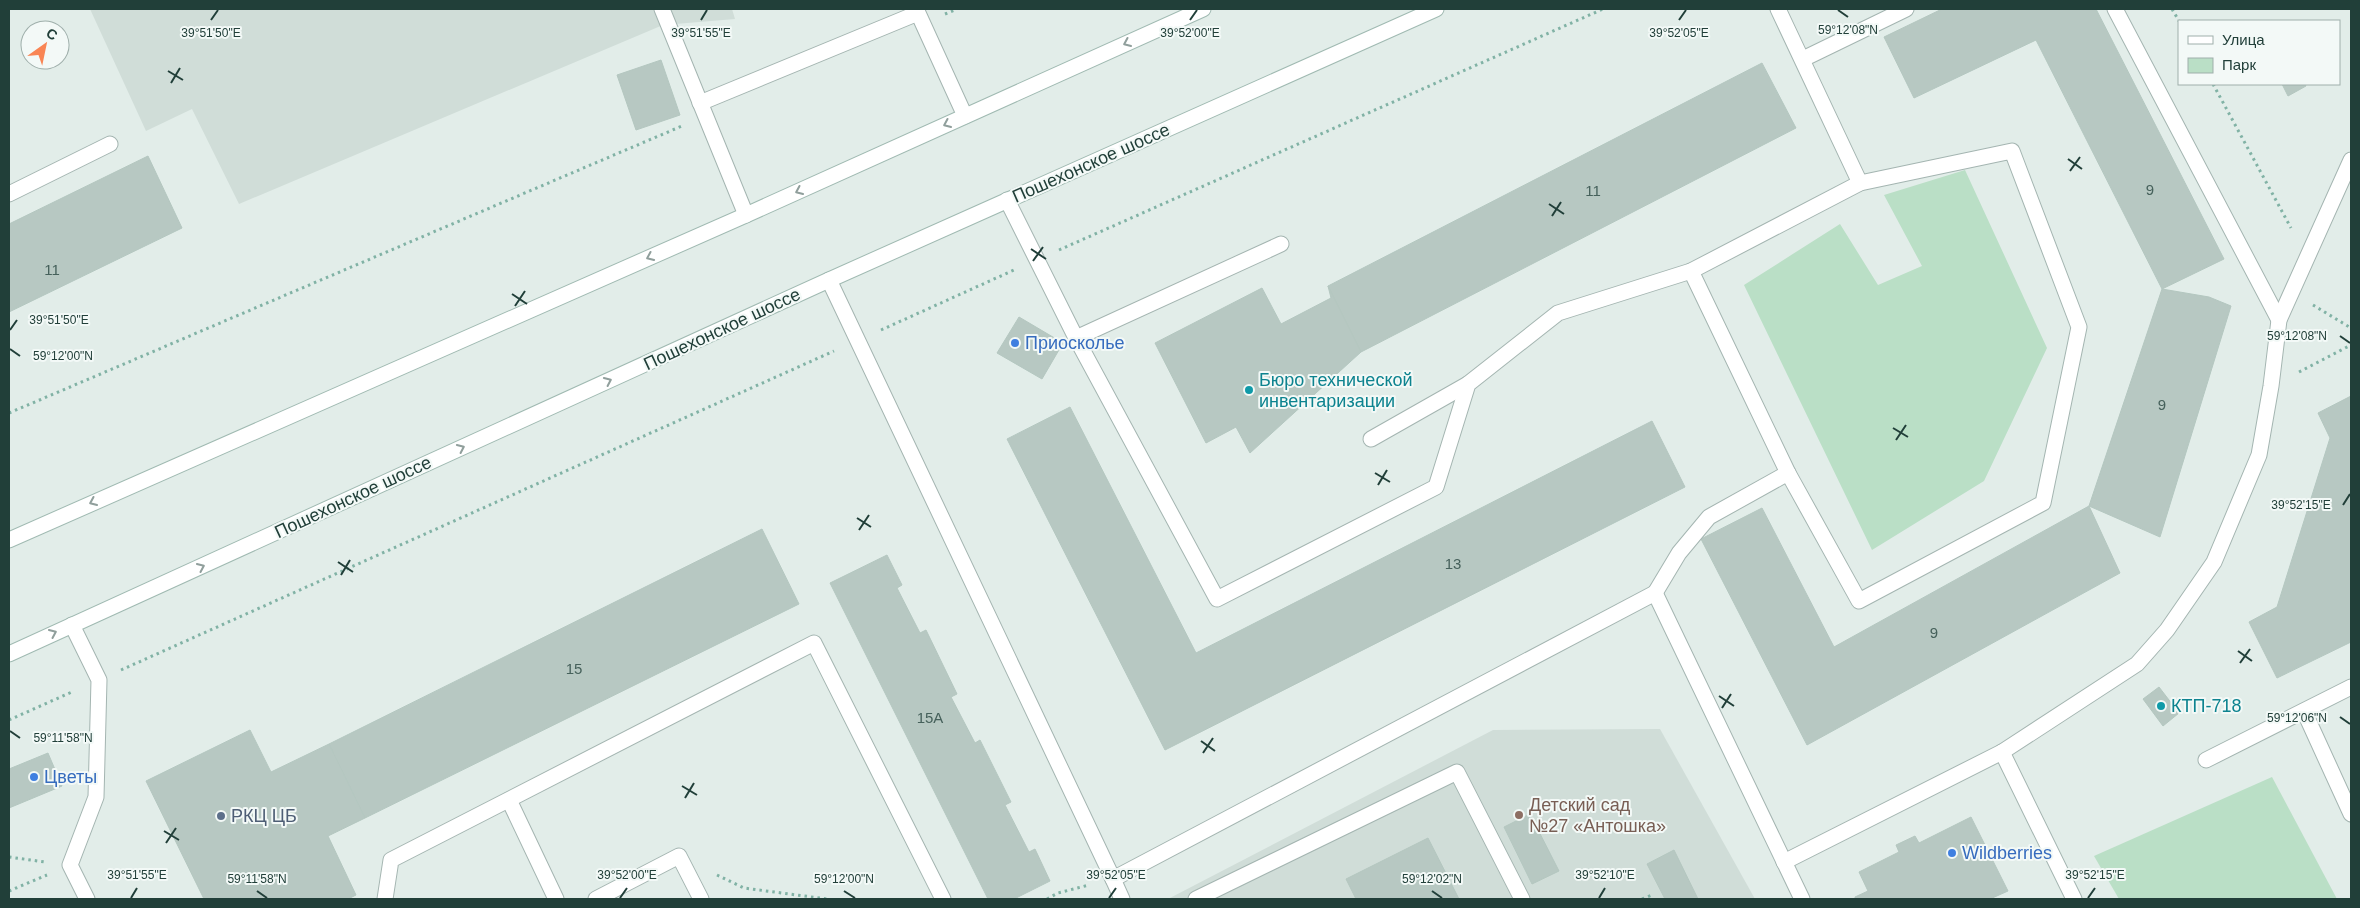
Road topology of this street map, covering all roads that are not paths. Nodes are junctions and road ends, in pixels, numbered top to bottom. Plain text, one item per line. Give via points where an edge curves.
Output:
1 (662, 9) edge
2 (1203, 9) edge
3 (1436, 9) edge
4 (1778, 9) edge
5 (1906, 9) edge
6 (2115, 9) edge
7 (923, 15) edge
8 (1803, 60) junction
9 (703, 110) junction
10 (966, 116) junction
11 (110, 144) dead end
12 (2351, 160) edge
13 (1860, 183) junction
14 (9, 194) edge
15 (1007, 200) junction
16 (746, 215) junction
17 (1281, 244) dead end
18 (1691, 271) junction
19 (829, 280) junction
20 (2279, 320) junction
21 (1076, 338) junction
22 (1468, 384) junction
23 (1371, 439) dead end
24 (1788, 473) junction
25 (9, 540) edge
26 (1655, 593) junction
27 (72, 625) junction
28 (9, 654) edge
29 (2351, 687) edge
30 (2304, 711) junction
31 (2002, 752) junction
32 (2206, 760) dead end
33 (508, 800) junction
34 (2351, 814) edge
35 (1784, 862) junction
36 (1112, 879) junction
37 (87, 899) edge
38 (385, 899) edge
39 (556, 899) edge
40 (596, 899) edge
41 (701, 899) edge
42 (943, 899) edge
43 (1122, 899) edge
44 (1196, 899) edge
45 (1522, 899) edge
46 (1802, 899) edge
47 (2074, 899) edge

1 - 9 main road
2 -> 10 main road
3 - 15 main road, Пошехонское шоссе
4 - 8 main road
5 - 8 main road
6 - 20 main road
7 - 9 main road
7 - 10 main road
8 - 13 main road
9 - 16 main road
10 -> 16 main road
11 - 14 main road
12 - 20 main road
13 - 18 main road
13 - 24 main road via 2012,151 2079,327 2043,503 1860,601
15 - 19 main road, Пошехонское шоссе
15 - 21 main road
16 -> 25 main road
17 - 21 main road
18 - 22 main road via 1558,313
18 - 24 main road
27 -> 19 main road, Пошехонское шоссе
19 - 36 main road
20 - 31 main road via 2259,455 2214,562 2167,630 2137,664
21 - 22 main road via 1217,599 1436,488
22 - 23 main road
24 - 26 main road via 1709,517 1679,553
26 - 35 main road
26 - 36 main road
28 -> 27 main road, Пошехонское шоссе
27 - 37 main road via 99,680 96,797 70,865
29 - 30 main road
30 - 32 main road
30 - 34 main road
31 - 35 main road
31 - 47 main road
33 - 38 main road via 391,860
33 - 39 main road
33 - 42 main road via 814,643
35 - 46 main road
36 - 43 main road
40 - 41 main road via 678,856
44 - 45 main road via 1457,772

